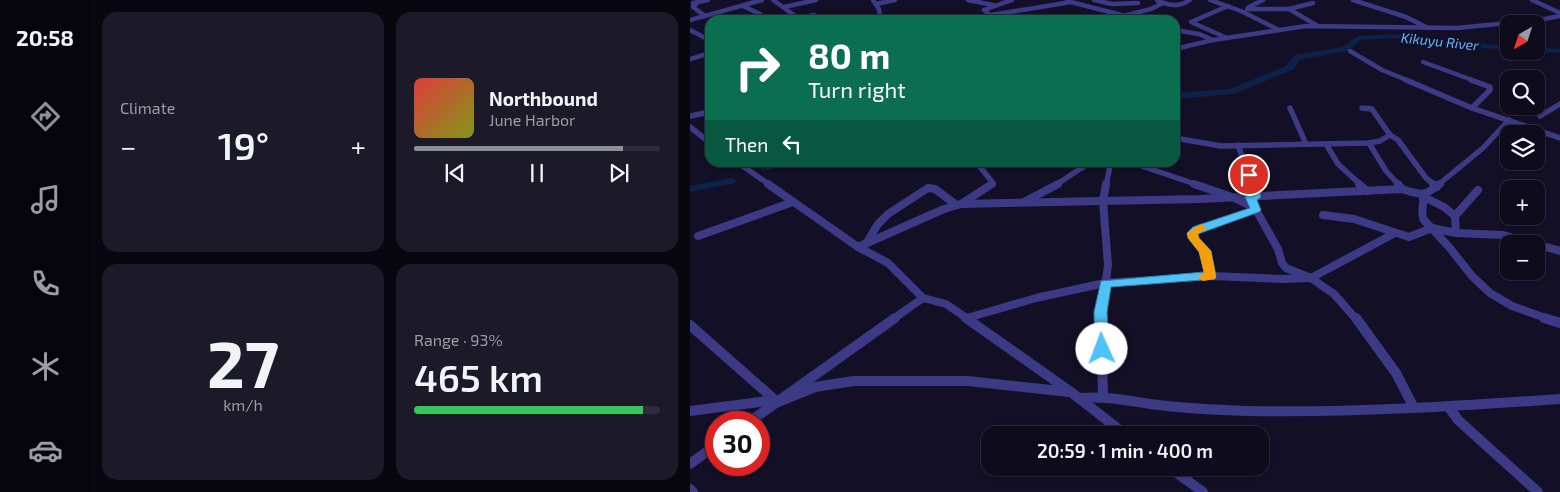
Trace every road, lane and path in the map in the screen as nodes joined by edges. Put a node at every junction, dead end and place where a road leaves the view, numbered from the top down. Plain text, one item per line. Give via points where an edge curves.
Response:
1 (708, 0) edge
2 (762, 0) edge
3 (773, 0) edge
4 (816, 0) edge
5 (895, 0) edge
6 (968, 0) edge
7 (1012, 0) edge
8 (1062, 0) edge
9 (1095, 0) edge
10 (1133, 0) edge
11 (1157, 0) edge
12 (1190, 0) edge
13 (1210, 0) edge
14 (1263, 0) edge
15 (1310, 0) edge
16 (1353, 0) edge
17 (1370, 0) edge
18 (1532, 0) edge
19 (698, 2) edge
20 (874, 2) edge
21 (1071, 2) junction
22 (1360, 2) junction
23 (1138, 3) junction
24 (690, 4) edge
25 (1163, 4) junction
26 (994, 5) junction
27 (743, 6) junction
28 (1228, 6) junction
29 (784, 7) junction
30 (1247, 9) junction
31 (1289, 9) junction
32 (1150, 10) junction
33 (1241, 11) junction
34 (709, 15) edge
35 (760, 15) edge
36 (794, 15) edge
37 (880, 15) edge
38 (991, 15) joint
39 (1121, 15) joint
40 (1560, 15) edge
41 (705, 16) joint
42 (690, 20) edge
43 (1194, 23) junction
44 (1316, 25) junction
45 (1180, 27) edge
46 (1426, 27) junction
47 (690, 30) edge
48 (1279, 30) junction
49 (1180, 31) edge
50 (705, 38) edge
51 (1227, 38) junction
52 (1213, 40) junction
53 (1180, 48) edge
54 (1350, 51) dead end
55 (705, 54) edge
56 (690, 58) edge
57 (1423, 62) dead end
58 (1560, 104) edge
59 (1290, 108) dead end
60 (1362, 108) dead end
61 (1472, 108) junction
62 (705, 113) edge
63 (690, 116) edge
64 (1540, 116) dead end
65 (1509, 120) junction
66 (690, 127) edge
67 (1390, 135) junction
68 (1560, 138) edge
69 (705, 139) edge
70 (1180, 139) edge
71 (1369, 143) junction
72 (1306, 144) junction
73 (1326, 144) junction
74 (1238, 145) junction
75 (744, 167) edge
76 (980, 167) edge
77 (1110, 167) edge
78 (1145, 167) edge
79 (1082, 168) edge
80 (1437, 188) junction
81 (1402, 189) junction
82 (1478, 190) dead end
83 (1368, 191) junction
84 (1423, 196) junction
85 (1232, 197) junction
86 (1253, 197) junction
87 (1103, 200) junction
88 (793, 202) junction
89 (958, 204) junction
90 (1020, 204) junction
91 (1255, 209) junction
92 (1323, 215) dead end
93 (1455, 216) junction
94 (1432, 228) junction
95 (1395, 233) junction
96 (1456, 233) junction
97 (698, 236) dead end
98 (862, 245) junction
99 (1560, 250) edge
100 (1210, 276) junction
101 (1310, 278) junction
102 (1105, 284) junction
103 (923, 298) junction
104 (967, 318) junction
105 (1560, 324) edge
106 (690, 325) edge
107 (1075, 395) junction
108 (1103, 396) junction
109 (1560, 399) edge
110 (776, 401) junction
111 (1413, 406) junction
112 (1448, 406) junction
113 (690, 411) edge
114 (765, 411) edge
115 (1115, 426) edge
116 (705, 453) edge
117 (690, 464) edge
118 (1181, 476) edge
119 (690, 489) edge
120 (693, 492) edge
121 (1204, 492) edge
122 (1538, 492) edge

1 - 19 street
2 - 27 street
3 - 29 street
4 - 29 street
5 - 20 street
6 - 26 street
7 - 26 street
8 - 21 street
9 - 23 street via 1112,4
10 - 23 street
11 - 25 street
12 - 25 street via 1177,5
13 - 28 street
14 - 30 street
15 - 31 street via 1313,3
16 - 22 street
17 - 22 street
18 - 40 street
19 - 24 street
19 - 41 street via 693,7
20 - 37 street
21 - 38 street
21 - 39 street
22 - 46 street
23 - 32 street
25 - 32 street
26 - 38 street via 984,10
27 - 34 street
27 - 35 street
28 - 33 street
28 - 43 street via 1191,22
29 - 36 street
30 - 31 street
30 - 33 street
31 - 44 street
32 - 39 street
33 - 48 street
40 - 46 street via 1457,28
41 - 42 street
43 - 45 street
43 - 51 street
44 - 46 street
44 - 48 street
47 - 50 street
48 - 51 street
49 - 52 street via 1204,34
51 - 52 street
52 - 53 street
54 - 61 street via 1382,70
55 - 56 street
57 - 61 street via 1490,88
58 - 64 street
59 - 72 street
60 - 67 street via 1372,109
61 - 65 street
62 - 63 street
65 - 68 street
65 - 80 street via 1493,139
66 - 69 street
67 - 71 street
67 - 80 street via 1398,140
70 - 74 street via 1215,146
71 - 73 street
71 - 81 street via 1386,171
72 - 73 street
72 - 74 street
73 - 83 street via 1338,164
74 - 86 street
75 - 88 street
76 - 89 street via 993,182
77 - 87 street
78 - 85 street
79 - 90 street
80 - 84 street
81 - 83 street
81 - 84 street
82 - 93 street
83 - 86 street
84 - 93 street
84 - 94 street via 1422,217
85 - 86 street
85 - 87 street
85 - 91 street
86 - 91 street
87 - 90 street
87 - 102 street via 1108,265
88 - 97 street
88 - 98 street
89 - 90 street
89 - 98 street
89 - 98 street via 928,188 888,214
91 - 100 street via 1193,233 1193,238 1205,251
91 - 101 street via 1278,248 1282,263 1286,268
92 - 95 street via 1354,219
93 - 96 street
94 - 95 street via 1409,237
94 - 96 street
94 - 105 street via 1472,277 1490,291 1524,311
95 - 101 street
96 - 99 street via 1503,235
98 - 103 street via 888,263
100 - 101 street
100 - 102 street
101 - 111 street via 1334,294 1351,312 1396,373
102 - 104 street via 1036,298
102 - 108 street via 1101,312
103 - 104 street via 946,304
103 - 110 street
104 - 107 street
106 - 110 street
107 - 108 street
107 - 110 street via 968,381 854,381 815,387
107 - 115 street
108 - 111 street via 1152,404 1246,412
109 - 112 street
110 - 113 street
110 - 114 street
111 - 112 street
112 - 122 street via 1458,420
116 - 117 street
118 - 121 street
119 - 120 street

